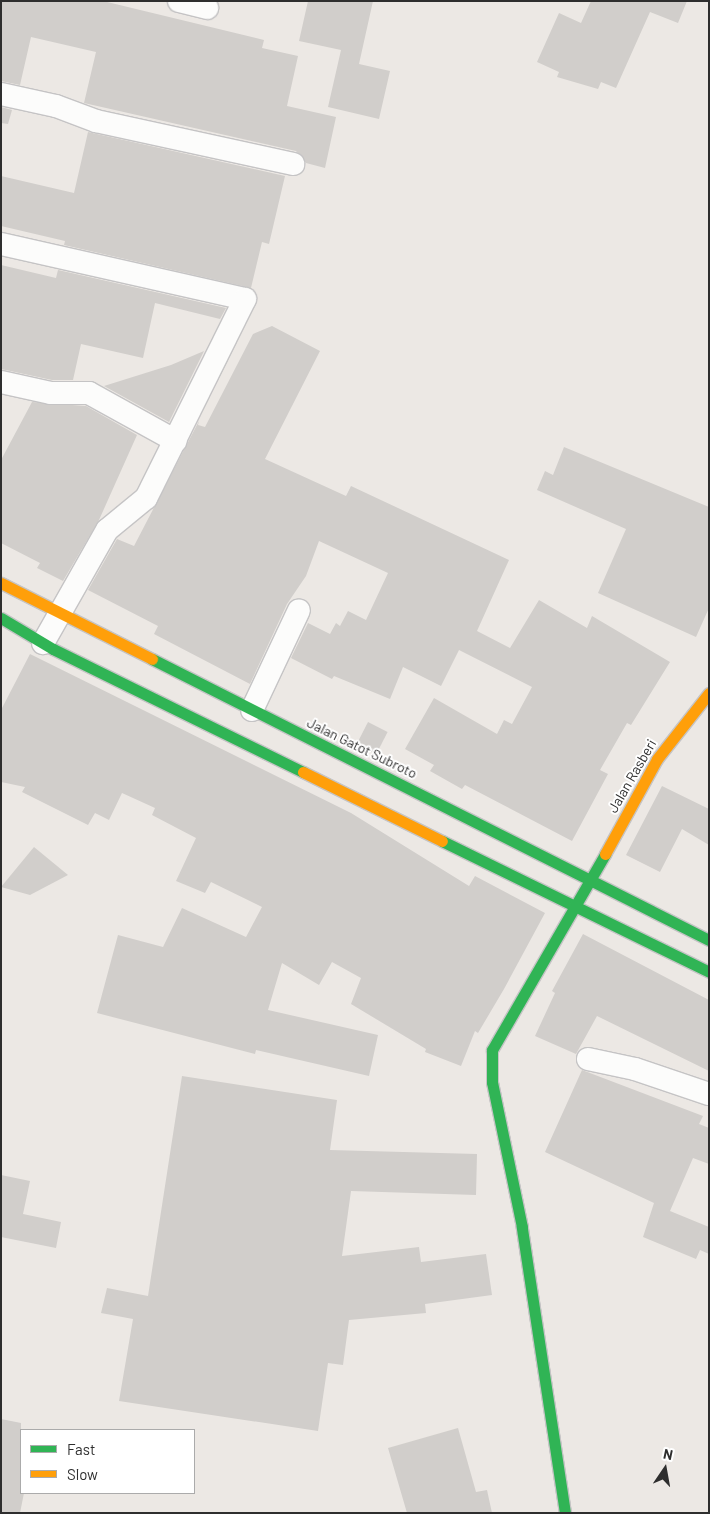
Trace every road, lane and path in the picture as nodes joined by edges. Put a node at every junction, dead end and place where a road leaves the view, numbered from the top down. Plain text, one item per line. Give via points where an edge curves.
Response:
1 (179, 1) edge
2 (207, 8) dead end
3 (1, 94) edge
4 (293, 164) dead end
5 (1, 244) edge
6 (1, 382) edge
7 (176, 441) junction
8 (1, 583) edge
9 (299, 610) dead end
10 (60, 614) junction
11 (1, 618) edge
12 (42, 643) junction
13 (709, 693) edge
14 (252, 710) junction
15 (590, 881) junction
16 (575, 909) junction
17 (709, 940) edge
18 (709, 972) edge
19 (588, 1058) dead end
20 (709, 1094) edge
21 (566, 1513) edge

1 - 2 street
3 - 4 street via 56,106 96,121
5 - 7 street via 245,299
6 - 7 street via 51,393 89,393
7 - 10 street via 146,498 107,530
8 - 10 main road, Jalan Gatot Subroto
9 - 14 street
10 - 12 street
10 - 14 main road, Jalan Gatot Subroto
11 - 12 main road
12 - 16 main road via 244,740
13 - 15 main road, Jalan Rasberi via 657,759
14 - 15 main road, Jalan Gatot Subroto
15 - 16 main road, Jalan Rasberi
15 - 17 main road, Jalan Gatot Subroto
16 - 18 main road
16 - 21 main road, Jalan Rasberi via 518,999 492,1050 492,1082 522,1227
19 - 20 street via 635,1069

